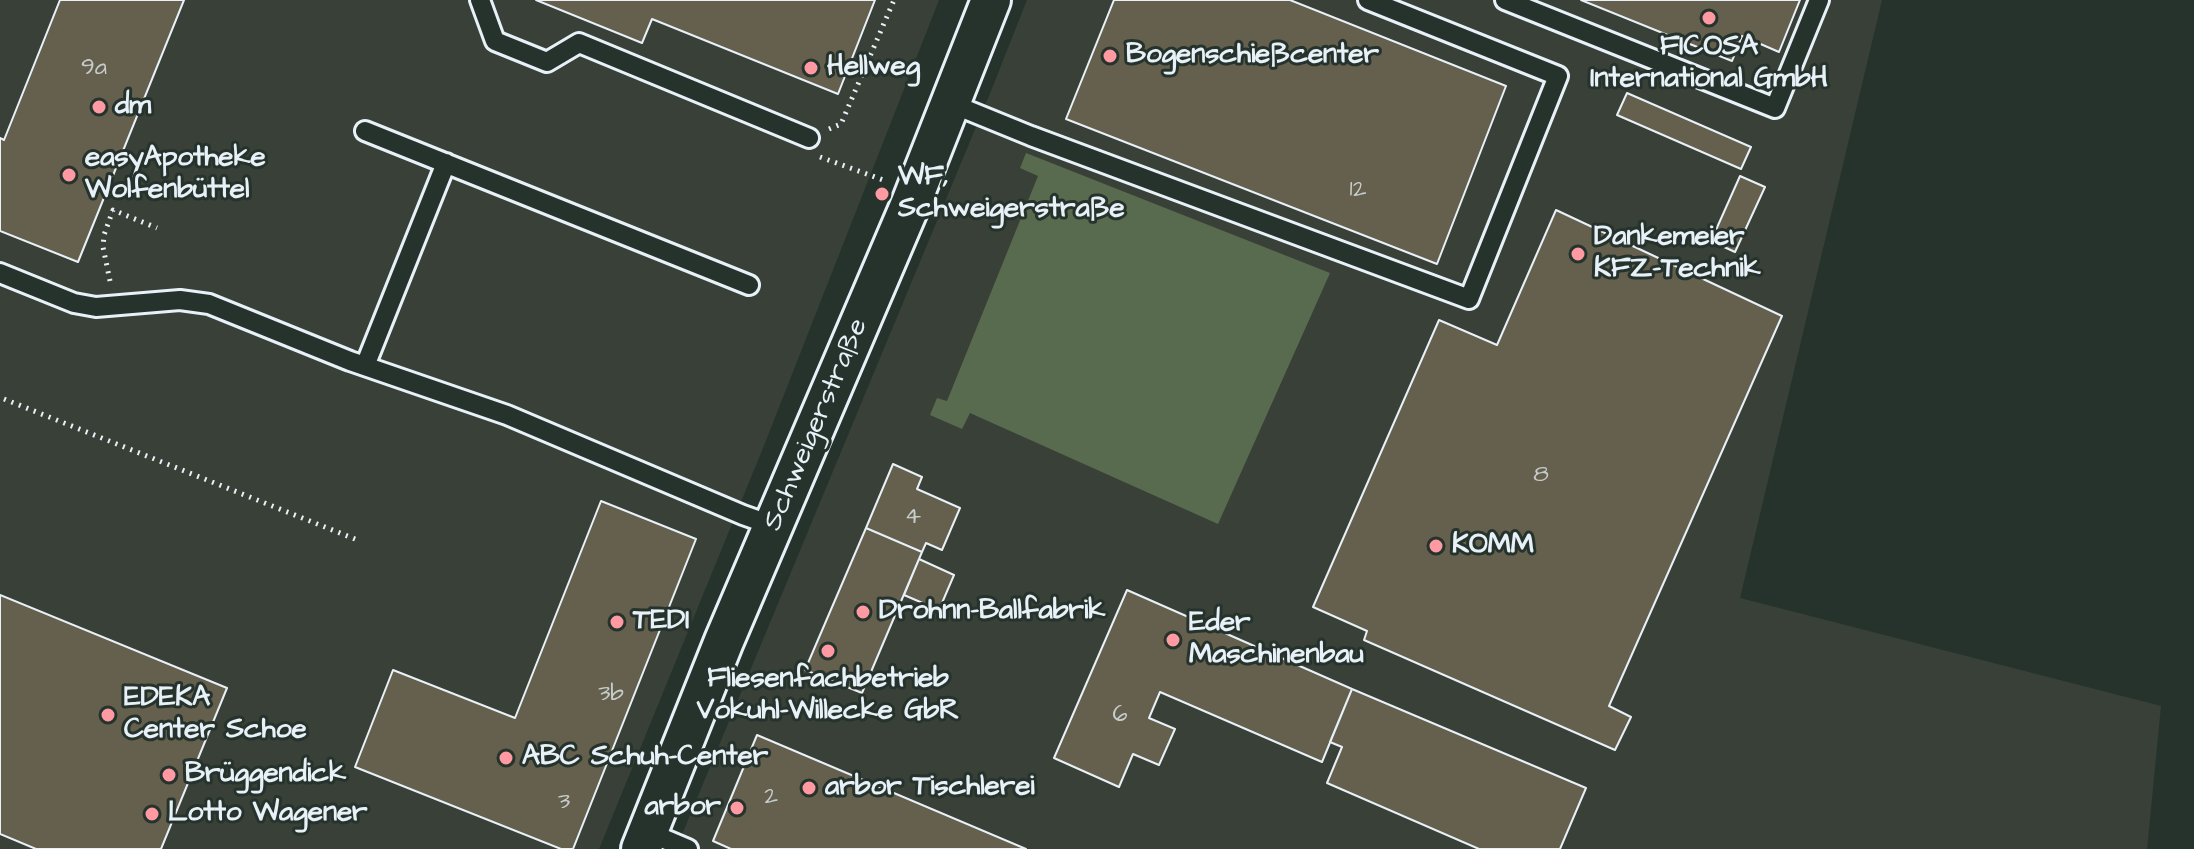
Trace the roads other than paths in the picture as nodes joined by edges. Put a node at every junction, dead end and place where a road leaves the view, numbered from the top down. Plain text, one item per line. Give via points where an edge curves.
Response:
1 (480, 0) edge
2 (991, 0) edge
3 (1368, 0) edge
4 (1505, 0) edge
5 (1819, 0) edge
6 (950, 103) junction
7 (365, 131) dead end
8 (809, 138) road end
9 (446, 163) junction
10 (0, 273) edge
11 (749, 285) dead end
12 (365, 366) junction
13 (774, 526) junction
14 (644, 840) edge
15 (688, 849) edge

1 - 8 lane via 495,41 547,62 579,43
2 - 6 street, Schweigerstraße
3 - 6 lane via 1558,76 1469,299
4 - 5 lane via 1775,108
6 - 13 street, Schweigerstraße
7 - 9 lane
9 - 11 lane
9 - 12 lane
10 - 12 lane via 96,307 180,300 209,304
12 - 13 lane via 507,415
13 - 14 street, Schweigerstraße
14 - 15 lane

